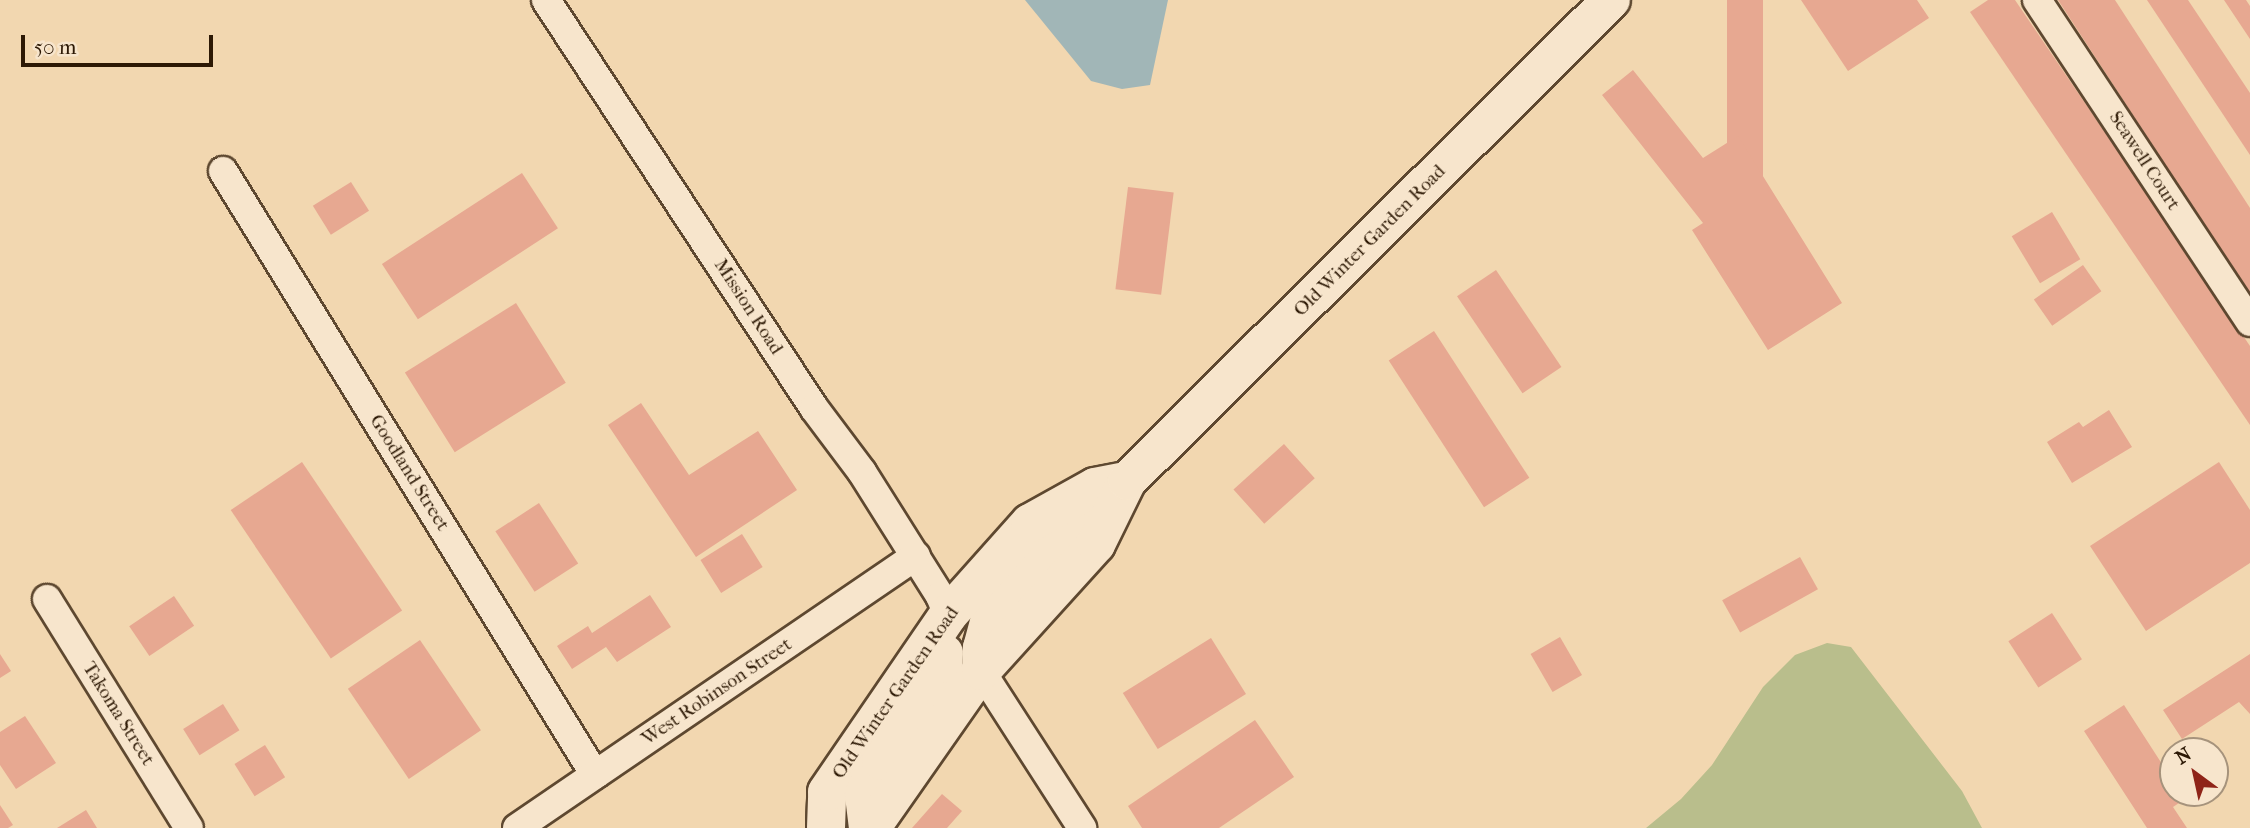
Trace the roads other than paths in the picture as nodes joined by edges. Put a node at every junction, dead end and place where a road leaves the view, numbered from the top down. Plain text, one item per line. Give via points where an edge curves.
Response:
1 (546, 0) edge
2 (1611, 0) edge
3 (2037, 0) edge
4 (223, 171) dead end
5 (2250, 321) edge
6 (1111, 484) junction
7 (916, 556) junction
8 (47, 599) dead end
9 (948, 615) junction
10 (981, 671) junction
11 (595, 775) junction
12 (189, 828) edge
13 (517, 828) edge
14 (826, 828) edge
15 (870, 828) edge
16 (1082, 828) edge

1 - 7 street, Mission Road
2 - 6 main road, Old Winter Garden Road
3 - 5 street, Seawell Court
4 - 11 street, Goodland Street
6 - 9 main road, Old Winter Garden Road via 1030,523
6 - 10 main road, Old Winter Garden Road via 1096,544
7 - 9 street, Mission Road
7 - 11 street, West Robinson Street
8 - 12 street, Takoma Street
9 - 14 main road, Old Winter Garden Road via 827,792
9 - 15 main road via 943,664 864,794
10 - 15 main road, Old Winter Garden Road
10 - 16 street
11 - 13 street, West Robinson Street

